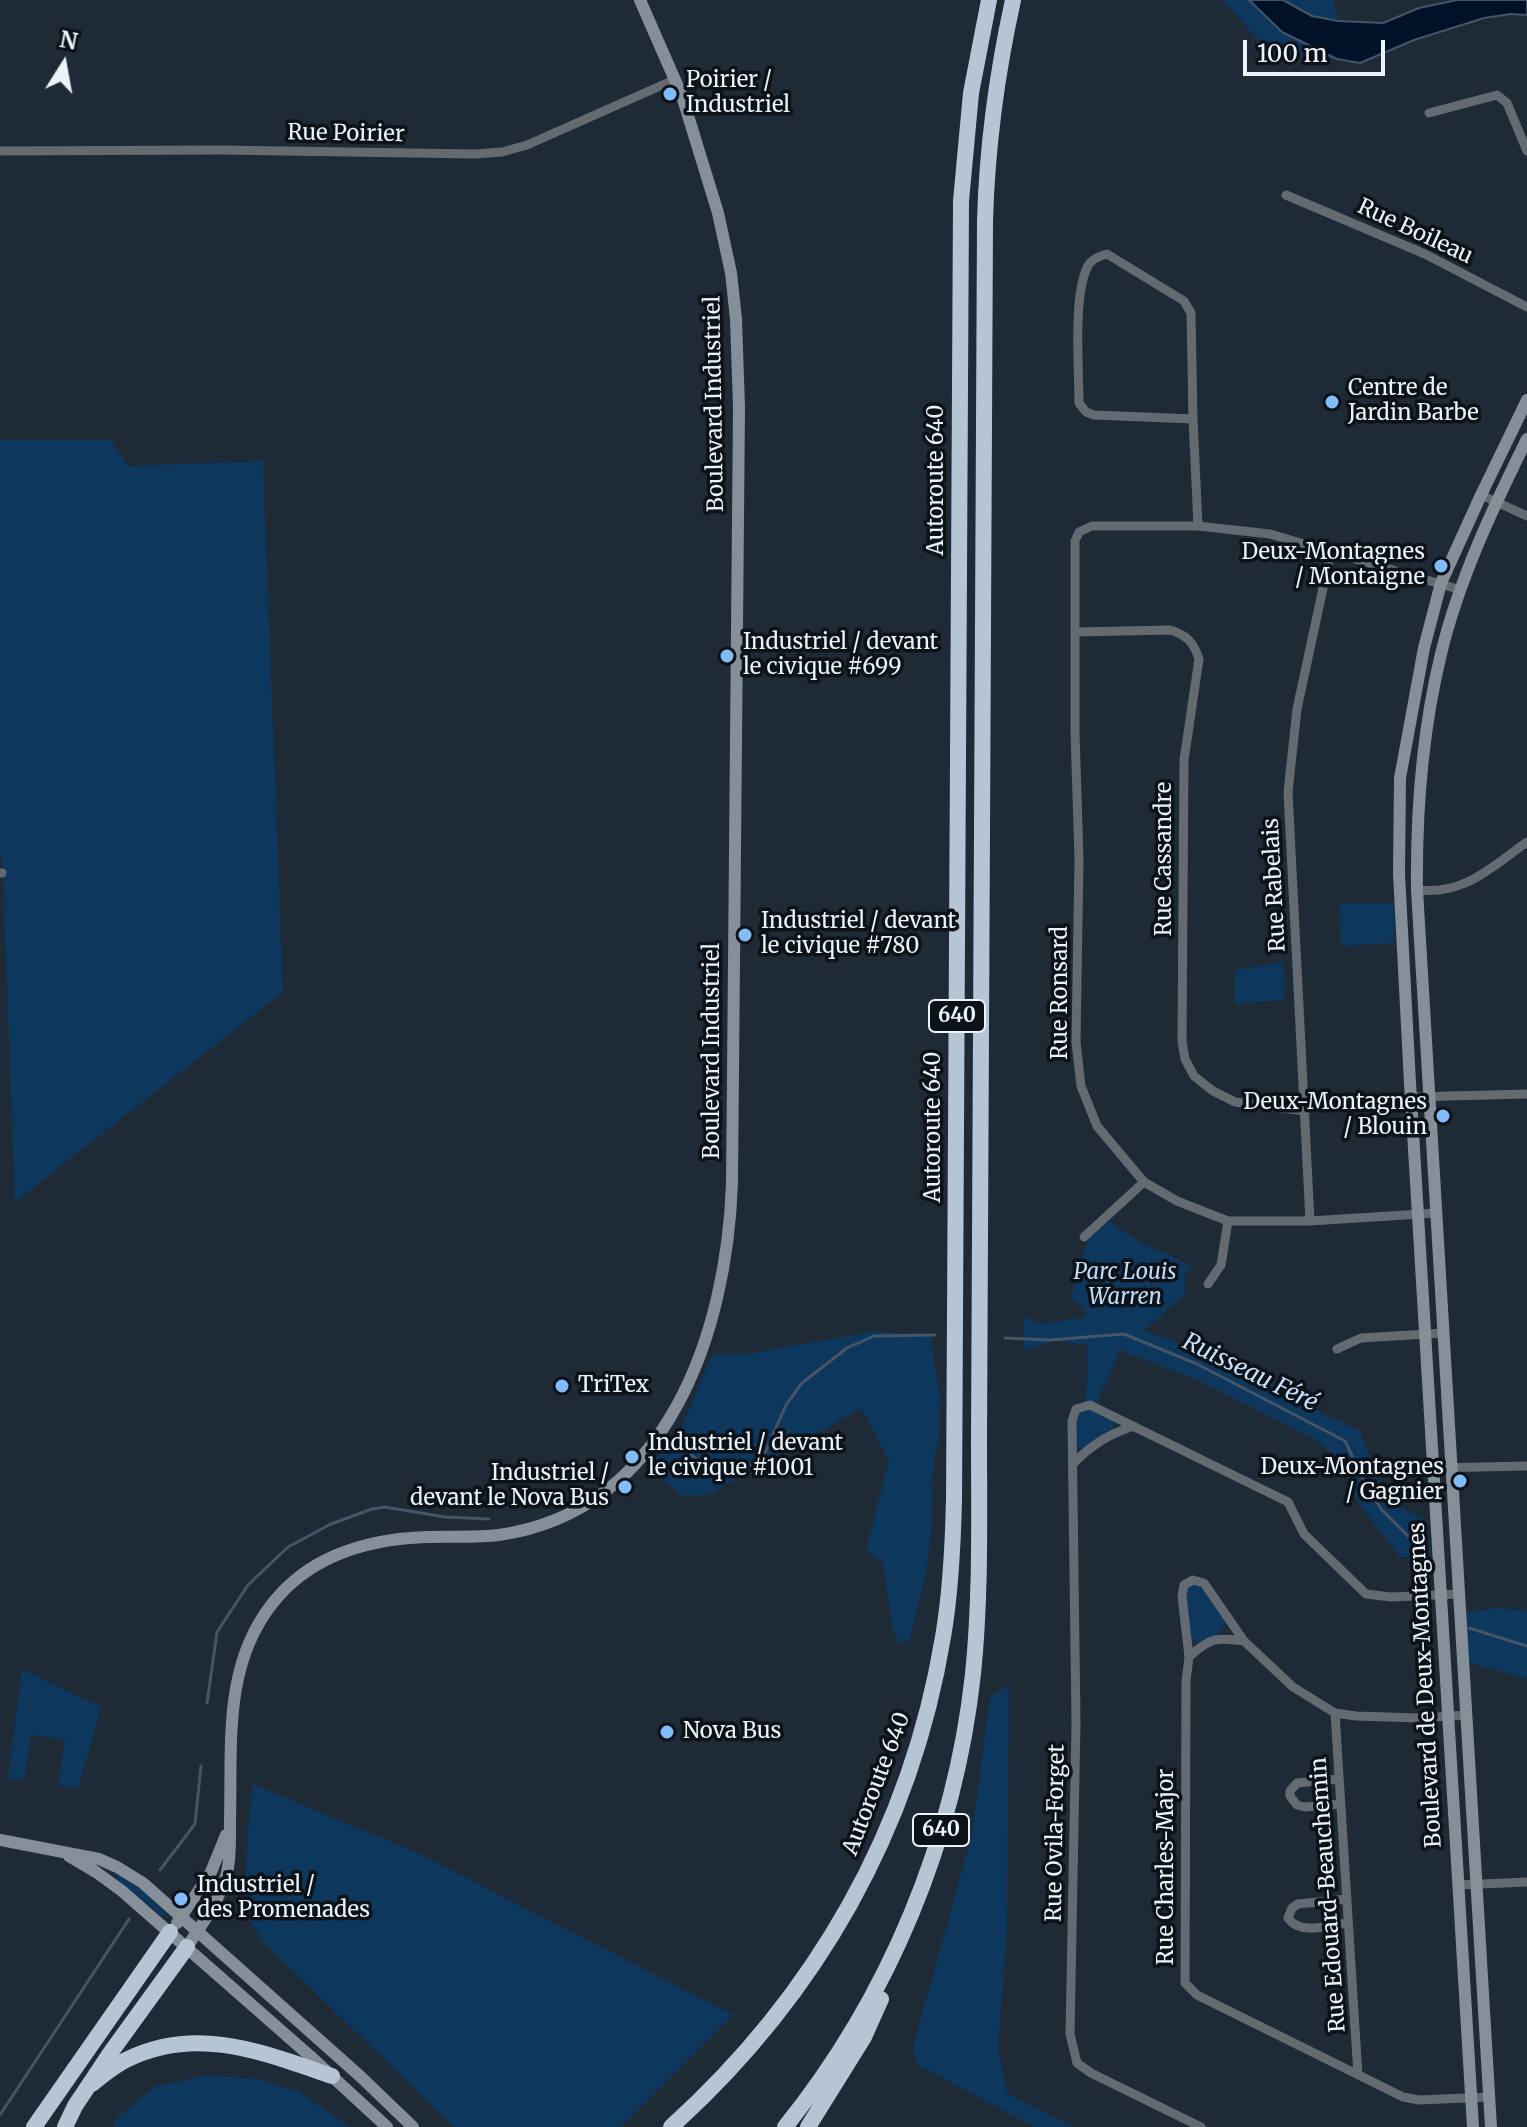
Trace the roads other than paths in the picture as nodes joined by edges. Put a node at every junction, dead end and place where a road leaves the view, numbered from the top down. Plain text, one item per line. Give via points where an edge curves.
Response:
1 (640, 0) edge
2 (989, 0) edge
3 (1013, 0) edge
4 (676, 79) junction
5 (1429, 113) dead end
6 (0, 151) edge
7 (1527, 151) edge
8 (1286, 195) dead end
9 (1527, 307) edge
10 (1527, 400) edge
11 (1193, 419) junction
12 (1527, 439) edge
13 (1481, 495) junction
14 (1496, 503) junction
15 (1527, 516) edge
16 (1198, 526) junction
17 (1331, 551) junction
18 (1441, 583) junction
19 (1461, 590) junction
20 (1076, 632) junction
21 (1527, 842) edge
22 (1417, 890) junction
23 (1527, 1094) edge
24 (1429, 1096) junction
25 (1411, 1097) junction
26 (1306, 1111) junction
27 (1144, 1182) junction
28 (1418, 1213) junction
29 (1436, 1213) junction
30 (1228, 1221) junction
31 (1310, 1221) junction
32 (1084, 1237) dead end
33 (1208, 1284) dead end
34 (1425, 1333) junction
35 (1443, 1333) junction
36 (1337, 1349) dead end
37 (1134, 1426) junction
38 (1073, 1464) junction
39 (1527, 1466) edge
40 (1433, 1468) junction
41 (1452, 1468) junction
42 (1459, 1594) junction
43 (1439, 1595) junction
44 (1244, 1641) junction
45 (1189, 1657) junction
46 (1335, 1713) junction
47 (1467, 1715) junction
48 (1448, 1717) junction
49 (1339, 1779) junction
50 (1341, 1804) junction
51 (230, 1823) junction
52 (0, 1840) edge
53 (51, 1849) junction
54 (1527, 1882) edge
55 (1477, 1883) junction
56 (1458, 1885) junction
57 (1347, 1899) junction
58 (181, 1916) junction
59 (1348, 1923) junction
60 (198, 1930) junction
61 (170, 1932) junction
62 (187, 1947) junction
63 (835, 2072) junction
64 (1358, 2075) junction
65 (332, 2076) junction
66 (92, 2084) junction
67 (1471, 2097) junction
68 (1490, 2097) junction
69 (34, 2127) edge
70 (65, 2127) edge
71 (387, 2127) edge
72 (413, 2127) edge
73 (671, 2127) edge
74 (785, 2127) edge
75 (808, 2127) edge
76 (1201, 2127) edge
77 (1473, 2127) edge
78 (1491, 2127) edge

1 - 4 street, Boulevard Industriel
2 - 73 highway, Autoroute 640 / 640 via 969,107 961,228 954,1498 943,1637 911,1770 854,1900 761,2035
3 - 63 highway, 640 via 995,96 985,208 976,1641 965,1726 939,1837 887,1969
4 - 6 street, Rue Poirier via 502,152
4 - 51 street, Boulevard Industriel via 721,223 738,358 732,1183 712,1316 695,1369 665,1427 637,1462 590,1501 552,1521 509,1533 402,1539 355,1548 315,1565 283,1590 252,1634 237,1676
5 - 7 street via 1497,95 1507,103
8 - 9 street, Rue Boileau via 1425,254
10 - 13 street, Boulevard de Deux-Montagnes
11 - 11 street via 1191,313 1184,301 1107,254 1098,257 1087,266 1079,299 1079,403 1094,415
11 - 16 street
12 - 14 street, Boulevard de Deux-Montagnes
13 - 14 street
13 - 18 street, Boulevard de Deux-Montagnes
14 - 15 street
14 - 19 street, Boulevard de Deux-Montagnes
16 - 17 street via 1270,534
16 - 20 street, Rue Ronsard via 1092,526 1079,532
17 - 18 street
17 - 26 street, Rue Rabelais via 1297,709 1288,792
18 - 19 street
18 - 25 street, Boulevard de Deux-Montagnes via 1400,778 1399,874
19 - 22 street, Boulevard de Deux-Montagnes via 1441,653 1424,740
20 - 26 street, Rue Cassandre via 1170,630 1184,634 1195,646 1199,659 1184,760 1185,1059 1194,1076 1235,1102
20 - 27 street, Rue Ronsard via 1076,1042 1081,1086 1097,1126
21 - 22 street via 1467,884
22 - 24 street, Boulevard de Deux-Montagnes
23 - 24 street
24 - 25 street
24 - 29 street, Boulevard de Deux-Montagnes
25 - 28 street, Boulevard de Deux-Montagnes
26 - 31 street, Rue Rabelais
27 - 30 street, Rue Ronsard
27 - 32 street
28 - 29 street, Rue Ronsard
28 - 31 street, Rue Ronsard
28 - 34 street, Boulevard de Deux-Montagnes
29 - 35 street, Boulevard de Deux-Montagnes
30 - 31 street, Rue Ronsard
30 - 33 street via 1221,1265
34 - 35 street
34 - 36 street via 1361,1338
34 - 40 street, Boulevard de Deux-Montagnes
35 - 41 street, Boulevard de Deux-Montagnes
37 - 38 street via 1112,1433
37 - 38 street, Rue Ovila-Forget via 1090,1405 1076,1409
37 - 43 street, Rue Ovila-Forget via 1288,1502 1304,1534 1366,1594
38 - 76 street, Rue Ovila-Forget via 1076,1723 1070,2034 1077,2063 1091,2073
39 - 41 street
40 - 41 street
40 - 43 street, Boulevard de Deux-Montagnes
41 - 42 street, Boulevard de Deux-Montagnes
42 - 43 street, Rue Ovila-Forget
42 - 47 street, Boulevard de Deux-Montagnes
43 - 48 street, Boulevard de Deux-Montagnes
44 - 45 street via 1215,1639
44 - 45 street, Rue Charles-Major via 1204,1583 1193,1580 1184,1585 1182,1596
44 - 46 street, Rue Charles-Major via 1293,1687
45 - 64 street, Rue Charles-Major via 1185,1983 1197,1995
46 - 48 street, Rue Charles-Major
46 - 49 street, Rue Edouard-Beauchemin
47 - 48 street, Rue Charles-Major
47 - 55 street, Boulevard de Deux-Montagnes
48 - 56 street, Boulevard de Deux-Montagnes
49 - 50 street, Rue Edouard-Beauchemin
49 - 50 street via 1297,1783 1290,1796 1305,1807
50 - 57 street, Rue Edouard-Beauchemin
51 - 58 street, Boulevard Industriel via 214,1866
51 - 60 street, Boulevard Industriel via 225,1878
52 - 53 street
53 - 58 street via 117,1867
53 - 61 street via 96,1872
54 - 55 street
55 - 56 street
55 - 68 street, Boulevard de Deux-Montagnes
56 - 67 street, Boulevard de Deux-Montagnes
57 - 59 street, Rue Edouard-Beauchemin
57 - 59 street via 1298,1904 1288,1918 1306,1929
58 - 60 street
58 - 61 street, Boulevard Industriel
59 - 64 street, Rue Edouard-Beauchemin
60 - 62 street, Boulevard Industriel
60 - 72 street
61 - 62 street
61 - 69 highway
62 - 65 street
62 - 66 highway
63 - 74 highway, 640
63 - 75 highway
64 - 67 street, Rue Charles-Major via 1403,2097
65 - 66 highway via 258,2050 197,2044 135,2056
65 - 71 street
66 - 70 highway
67 - 68 street, Rue Charles-Major
67 - 77 street, Boulevard de Deux-Montagnes
68 - 78 street, Boulevard de Deux-Montagnes

